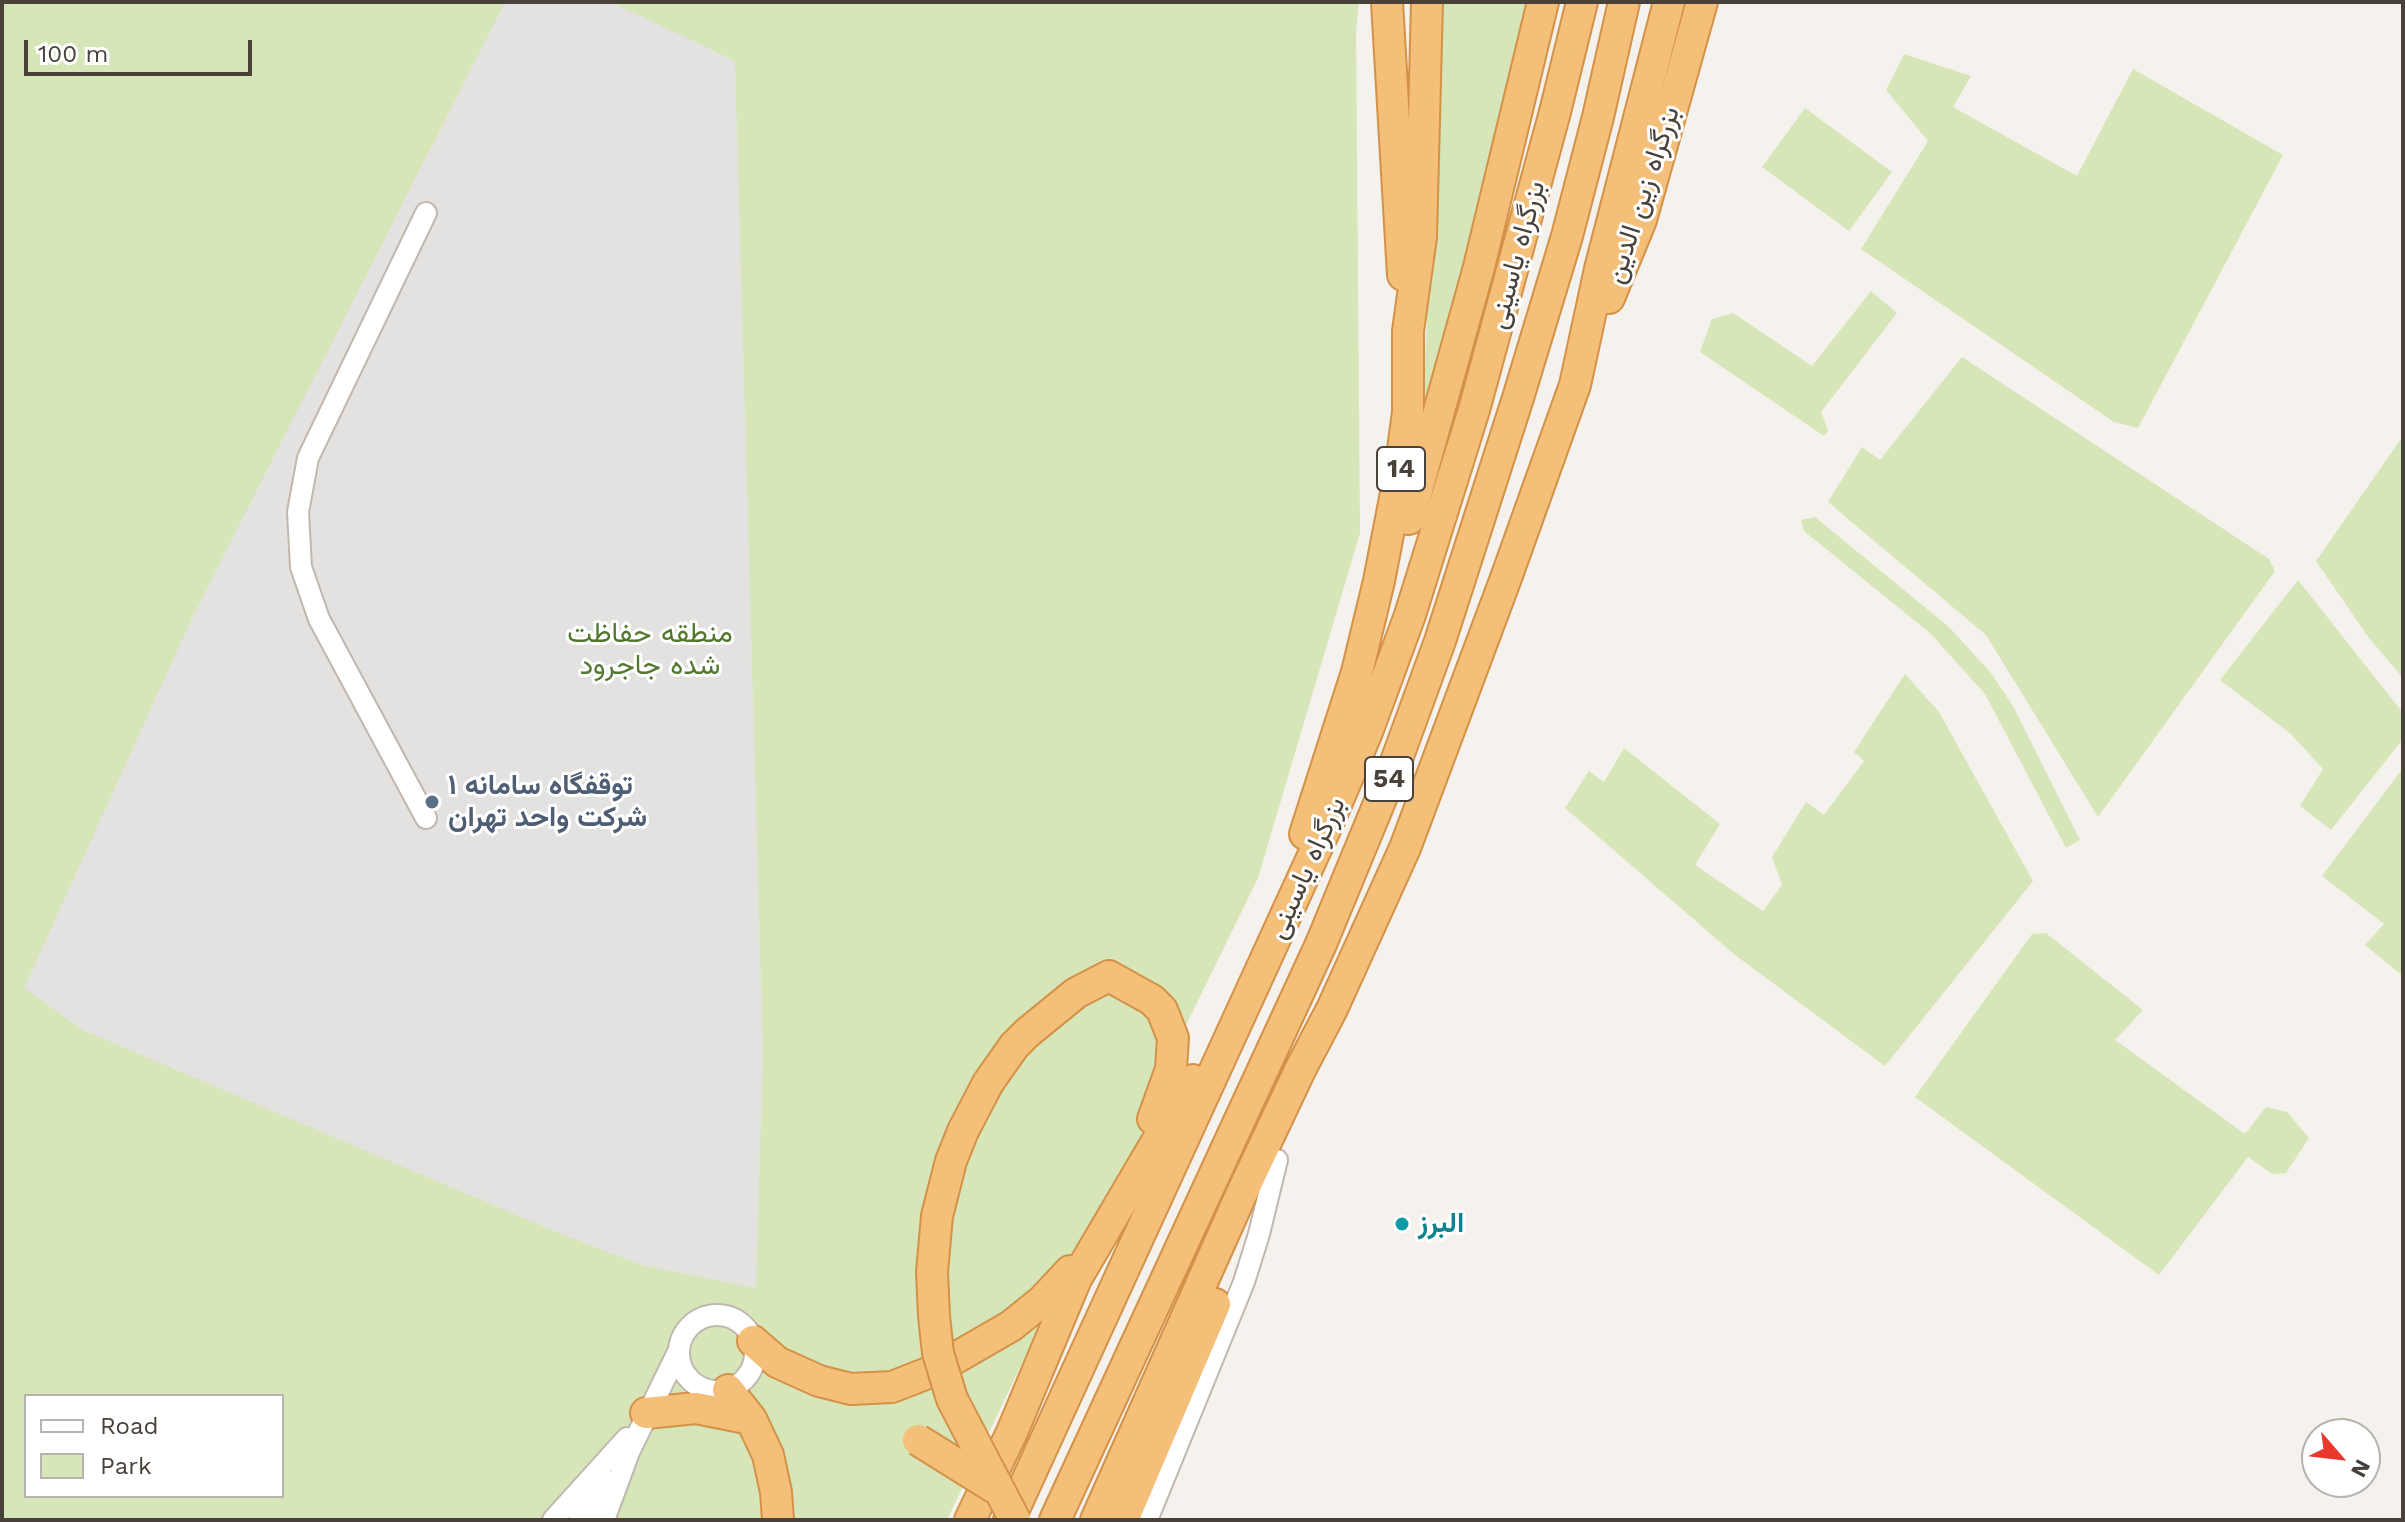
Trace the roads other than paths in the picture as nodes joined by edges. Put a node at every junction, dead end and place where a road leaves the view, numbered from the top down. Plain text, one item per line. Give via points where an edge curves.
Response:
1 (1387, 2) edge
2 (1427, 2) edge
3 (1543, 2) edge
4 (1582, 2) edge
5 (1624, 2) edge
6 (1669, 2) edge
7 (1702, 2) edge
8 (426, 213) dead end
9 (1408, 331) junction
10 (1575, 385) junction
11 (1357, 672) junction
12 (426, 818) dead end
13 (1283, 922) junction
14 (1270, 951) junction
15 (1332, 1009) junction
16 (1277, 1160) junction
17 (1126, 1192) junction
18 (1095, 1243) junction
19 (1069, 1294) junction
20 (753, 1341) junction
21 (678, 1352) junction
22 (728, 1390) junction
23 (646, 1413) junction
24 (751, 1419) junction
25 (918, 1440) dead end
26 (619, 1475) junction
27 (1004, 1506) edge
28 (553, 1520) edge
29 (579, 1520) edge
30 (604, 1520) edge
31 (778, 1520) edge
32 (953, 1520) edge
33 (970, 1520) edge
34 (1015, 1520) edge
35 (1055, 1520) edge
36 (1096, 1520) edge
37 (1123, 1520) edge
38 (1147, 1520) edge

1 - 9 highway
2 - 9 highway, 14 via 1421,237
3 - 11 highway via 1437,424
4 - 13 highway, بزرگراه یاسینی / 54 via 1478,396 1410,615 1367,732
5 - 35 highway, بزرگراه یاسینی / 54 via 1567,236 1532,354 1394,767 1321,944
6 - 10 highway
7 - 10 highway, بزرگراه زین الدین via 1641,220
8 - 12 street via 308,458 298,512 301,567 319,619
9 - 11 highway, 14 via 1408,412 1400,472
10 - 15 highway via 1405,848
11 - 13 highway, 14
13 - 14 highway, بزرگراه یاسینی / 54
14 - 17 highway
14 - 27 highway, بزرگراه یاسینی / 54
15 - 16 highway via 1312,1076
15 - 36 highway via 1241,1195
16 - 37 highway
16 - 38 street via 1244,1282
17 - 18 highway
17 - 27 highway, bridge via 1171,1069 1173,1038 1152,1000 1107,977 1076,993 1014,1046 963,1131 937,1216 932,1272 938,1353
18 - 19 highway
18 - 20 highway via 1022,1318 903,1385 865,1390 819,1381 777,1362
19 - 32 highway via 998,1423
19 - 33 highway
20 - 21 street via 731,1317 707,1316 687,1329
20 - 22 street via 748,1376
21 - 22 street via 694,1384 716,1392
21 - 23 street
22 - 24 highway
23 - 24 highway via 696,1408
23 - 26 street
23 - 28 street
24 - 31 highway via 768,1455
25 - 27 highway, bridge
26 - 29 street
26 - 30 street
27 - 34 highway, bridge

